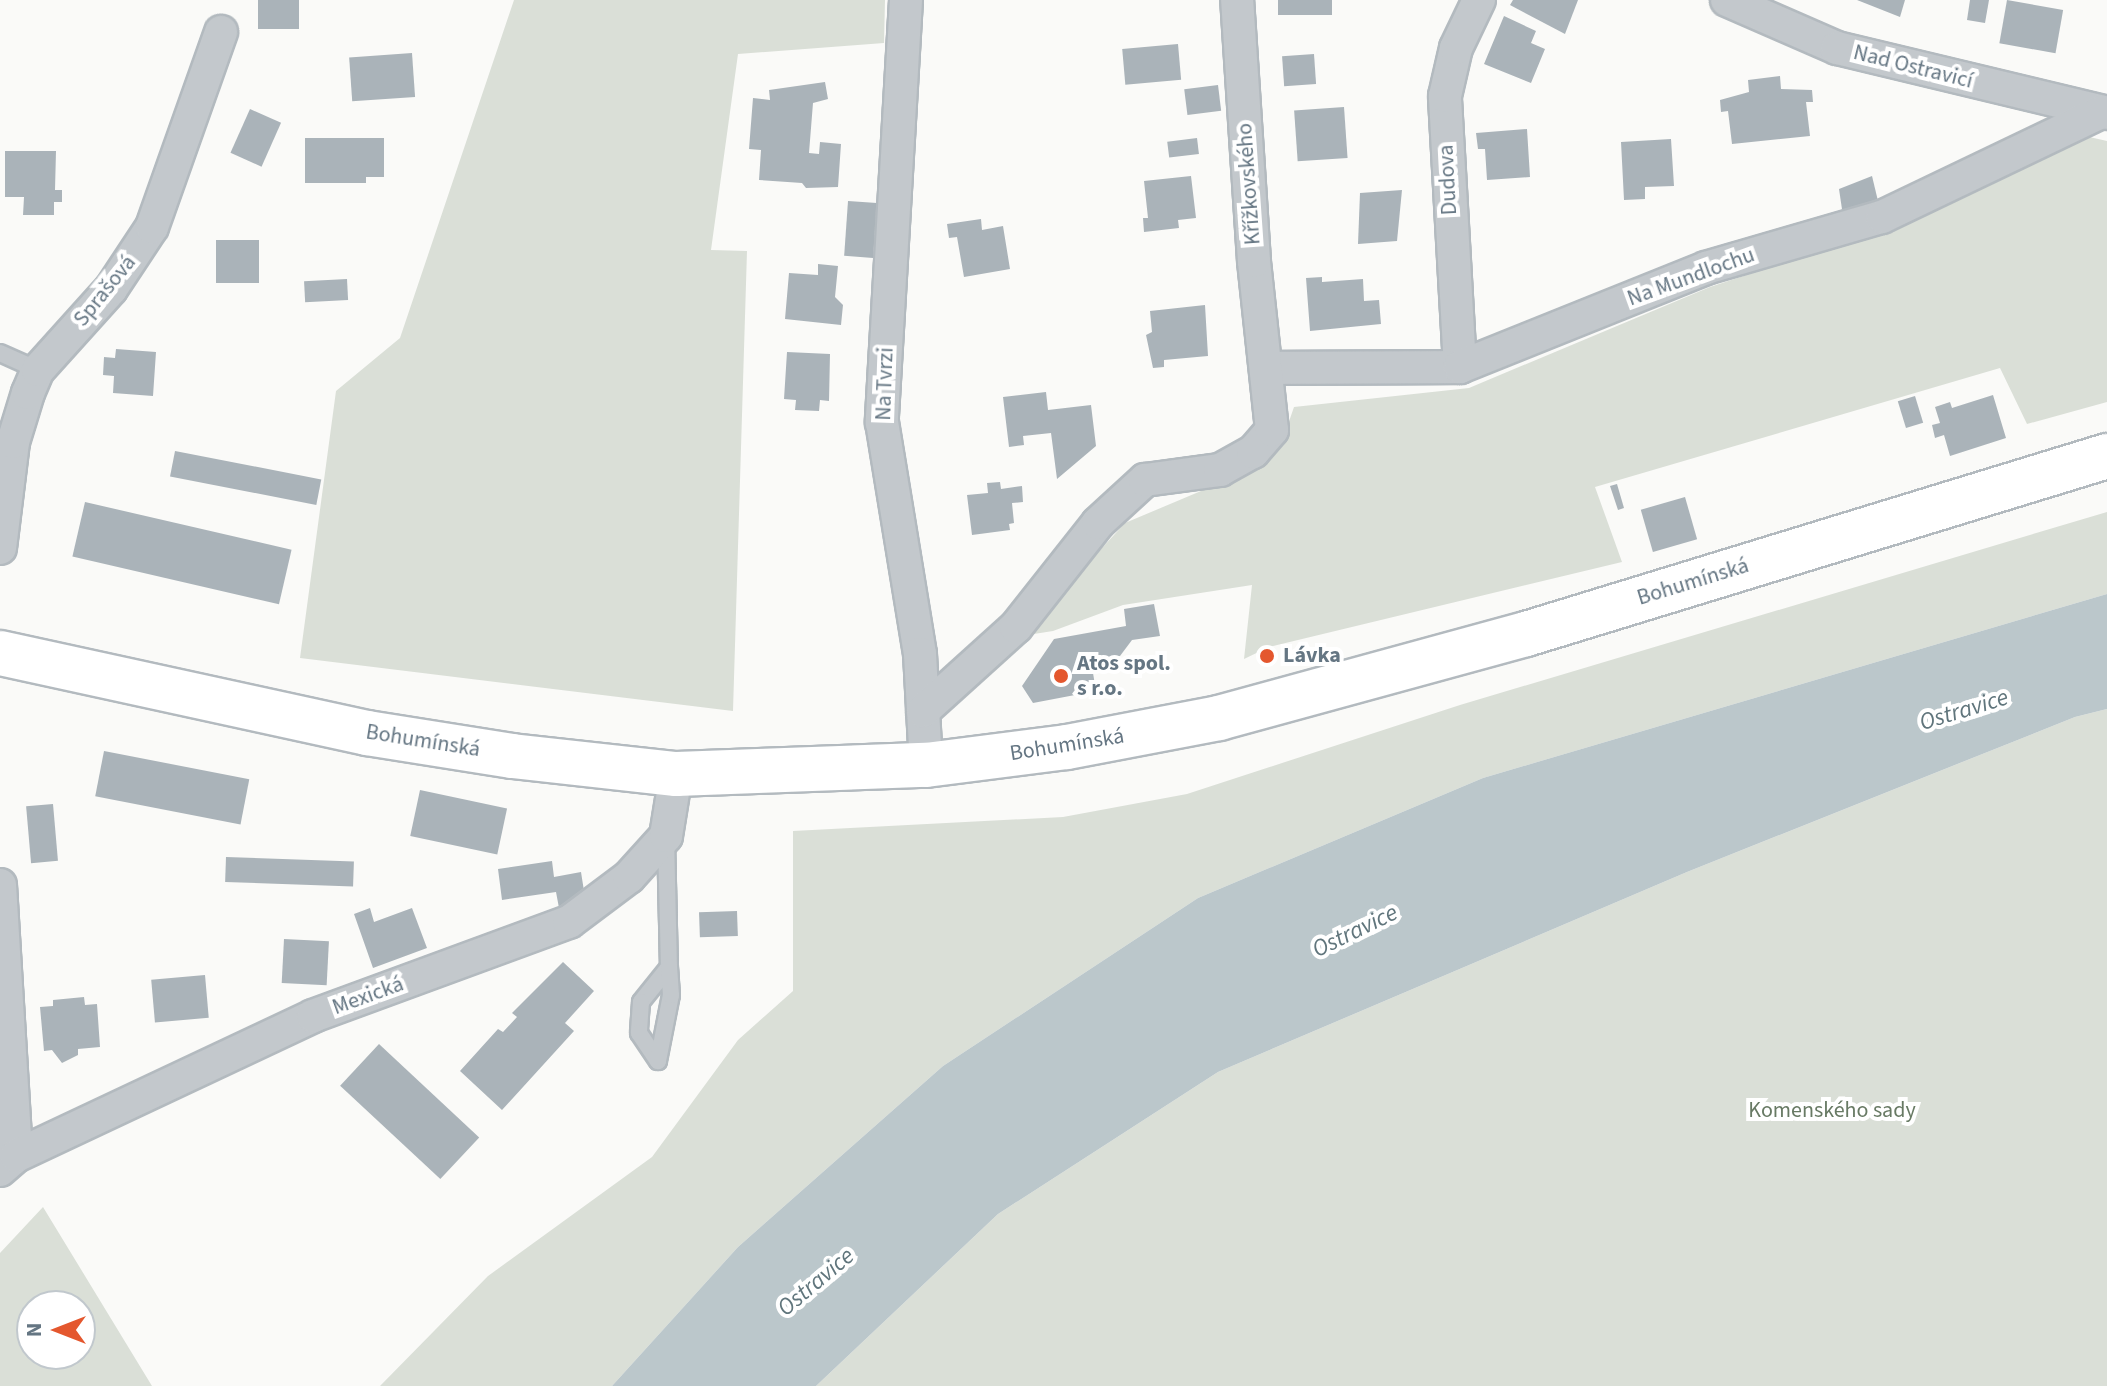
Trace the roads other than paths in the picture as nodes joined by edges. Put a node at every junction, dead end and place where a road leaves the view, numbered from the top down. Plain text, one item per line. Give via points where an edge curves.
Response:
1 (906, 0) edge
2 (1237, 0) edge
3 (1479, 0) edge
4 (1727, 0) edge
5 (221, 32) dead end
6 (2104, 112) edge
7 (0, 353) edge
8 (1460, 367) junction
9 (1266, 368) junction
10 (38, 370) junction
11 (2107, 456) edge
12 (0, 548) edge
13 (0, 653) edge
14 (923, 711) junction
15 (926, 765) junction
16 (676, 774) junction
17 (666, 836) junction
18 (0, 885) edge
19 (669, 967) junction
20 (8, 1163) edge

1 - 14 street, Na Tvrzi via 882,422 920,654
2 - 9 street, Křížkovského
3 - 8 street, Dudova via 1456,48 1445,96
4 - 6 street, Nad Ostravicí via 1837,48
5 - 10 street, Sprašová via 143,243 111,289
6 - 8 street, Na Mundlochu via 1882,217 1706,268
7 - 10 lane
8 - 9 street, Na Mundlochu
9 - 14 street, Křížkovského via 1272,430 1253,452 1220,470 1145,480 1098,523 1016,627
10 - 12 street, Sprašová via 13,442
11 - 15 main road, Bohumínská via 1526,634 1219,718 1067,747
13 - 16 main road, Bohumínská via 367,733
14 - 15 street, Na Tvrzi
15 - 16 main road, Bohumínská
16 - 17 street
17 - 19 lane
17 - 20 street, Mexická via 629,877 569,922 313,1016
18 - 20 street
19 - 19 lane via 641,1002 639,1033 658,1061 671,995

